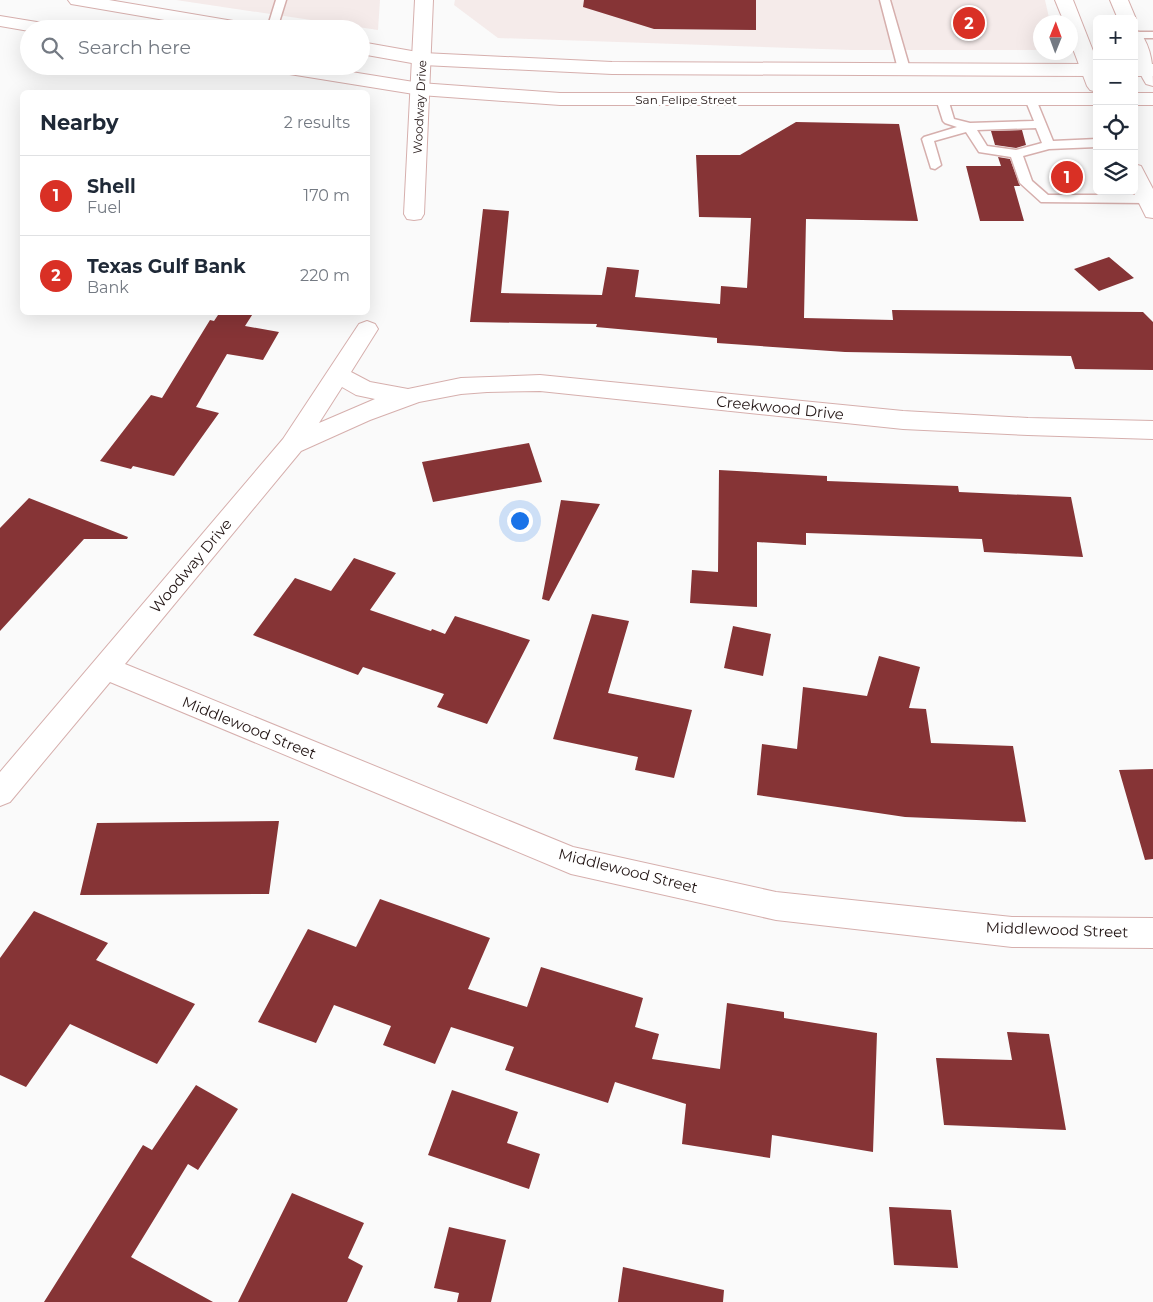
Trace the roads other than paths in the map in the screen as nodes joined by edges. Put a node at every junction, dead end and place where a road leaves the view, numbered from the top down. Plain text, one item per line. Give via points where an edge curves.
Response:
1 (77, 0) edge
2 (281, 0) edge
3 (424, 0) edge
4 (885, 0) edge
5 (1064, 0) edge
6 (1120, 0) edge
7 (1126, 15) edge
8 (197, 20) edge
9 (275, 20) edge
10 (0, 21) edge
11 (20, 24) edge
12 (1138, 35) edge
13 (1153, 35) edge
14 (1138, 47) edge
15 (370, 49) edge
16 (423, 58) junction
17 (904, 69) junction
18 (1093, 72) edge
19 (1147, 73) edge
20 (333, 75) edge
21 (1093, 75) edge
22 (420, 89) junction
23 (942, 99) junction
24 (1031, 99) junction
25 (1093, 99) edge
26 (1138, 99) edge
27 (1153, 99) edge
28 (1040, 124) junction
29 (968, 127) junction
30 (1049, 144) junction
31 (1093, 144) edge
32 (1016, 154) junction
33 (935, 165) dead end
34 (1138, 179) edge
35 (1150, 206) edge
36 (414, 214) dead end
37 (367, 329) dead end
38 (339, 375) junction
39 (410, 397) junction
40 (1153, 430) edge
41 (292, 446) junction
42 (105, 668) junction
43 (0, 793) edge
44 (1153, 932) edge

1 - 8 street
2 - 9 lane
3 - 16 street, Woodway Drive
4 - 17 lane
5 - 18 street
6 - 7 street
10 - 11 street
12 - 13 lane
14 - 19 street
15 - 16 street
16 - 17 street via 612,68
16 - 22 street, Woodway Drive
17 - 21 street
20 - 22 street, San Felipe Street
22 - 23 street, San Felipe Street via 560,99
22 - 36 street, Woodway Drive
23 - 24 street, San Felipe Street
23 - 29 lane via 949,121
24 - 25 street, San Felipe Street
24 - 28 lane
26 - 27 street
28 - 29 lane
28 - 30 lane
29 - 32 lane via 983,149
29 - 33 lane via 928,139
30 - 31 lane
30 - 32 lane
32 - 35 lane via 1026,183 1045,199
34 - 35 street
37 - 38 street, Woodway Drive
38 - 39 street, Creekwood Drive via 364,389
38 - 41 street, Woodway Drive
39 - 40 street, Creekwood Drive via 434,390 496,382 571,385 863,417 1012,427
39 - 41 street, Creekwood Drive via 381,406
41 - 42 street, Woodway Drive
42 - 43 street, Woodway Drive
42 - 44 street, Middlewood Street via 571,860 776,906 1012,932

